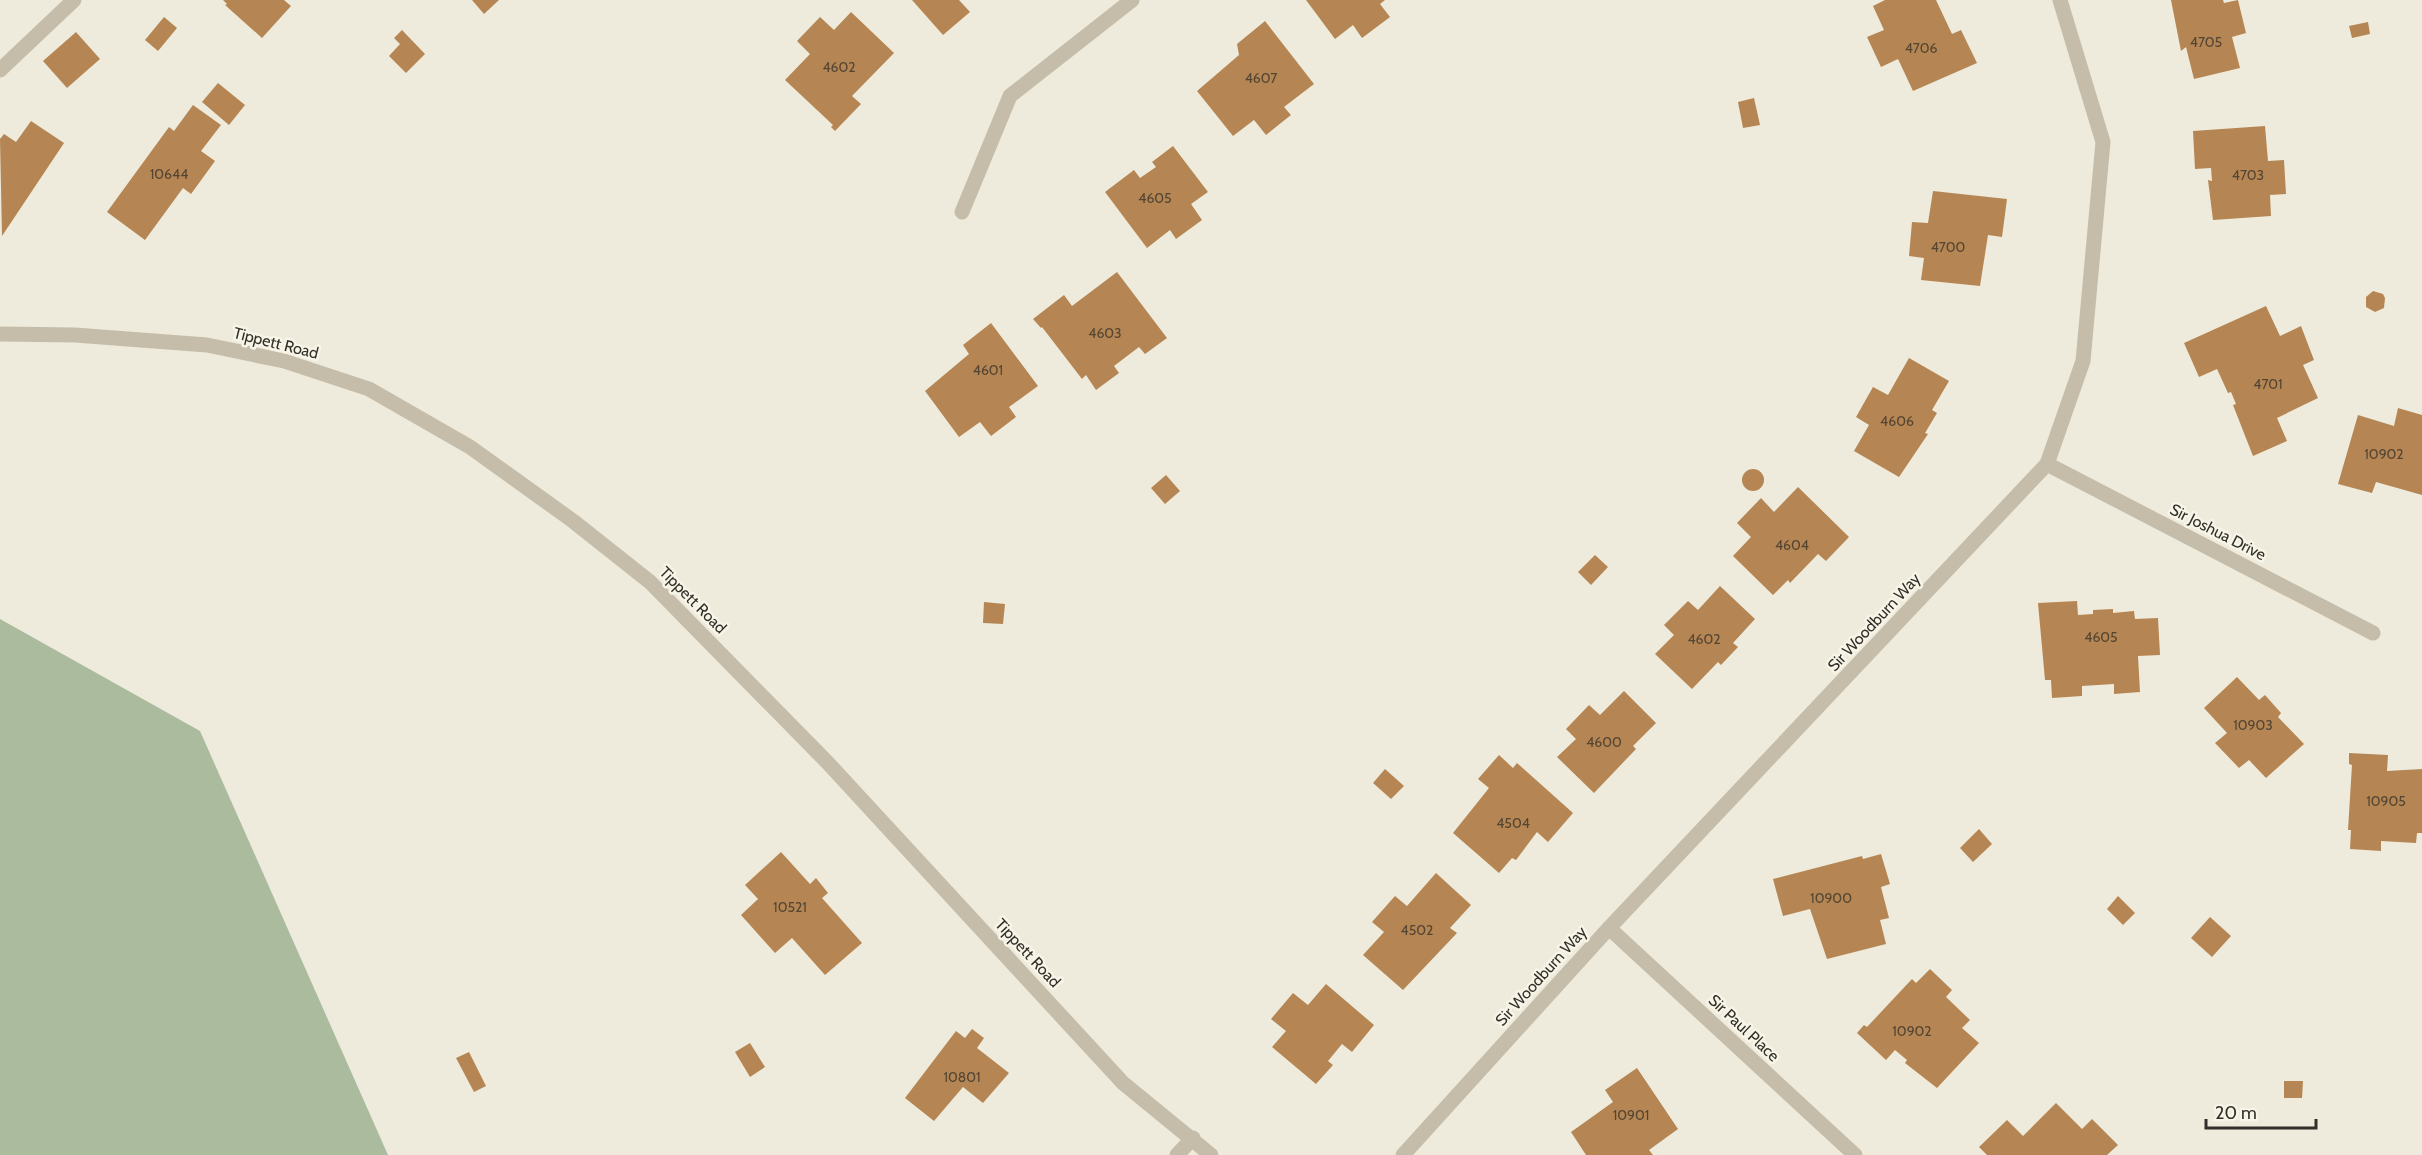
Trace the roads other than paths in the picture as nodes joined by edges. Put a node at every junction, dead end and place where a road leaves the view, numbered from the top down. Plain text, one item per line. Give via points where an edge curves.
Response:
1 (74, 0) edge
2 (1132, 0) edge
3 (2060, 0) edge
4 (0, 70) edge
5 (962, 212) dead end
6 (0, 334) edge
7 (2047, 464) junction
8 (2373, 633) dead end
9 (1609, 928) junction
10 (1193, 1138) junction
11 (1177, 1155) edge
12 (1211, 1155) edge
13 (1403, 1155) edge
14 (1855, 1155) edge

1 - 4 street
2 - 5 street via 1010,96
3 - 7 street, Sir Woodburn Way via 2103,142 2083,361
6 - 10 street, Tippett Road via 207,345 284,361 369,389 470,447 650,582 827,762 1123,1083
7 - 8 street, Sir Joshua Drive
7 - 9 street, Sir Woodburn Way
9 - 13 street, Sir Woodburn Way
9 - 14 street, Sir Paul Place
10 - 11 street
10 - 12 street, Tippett Road

